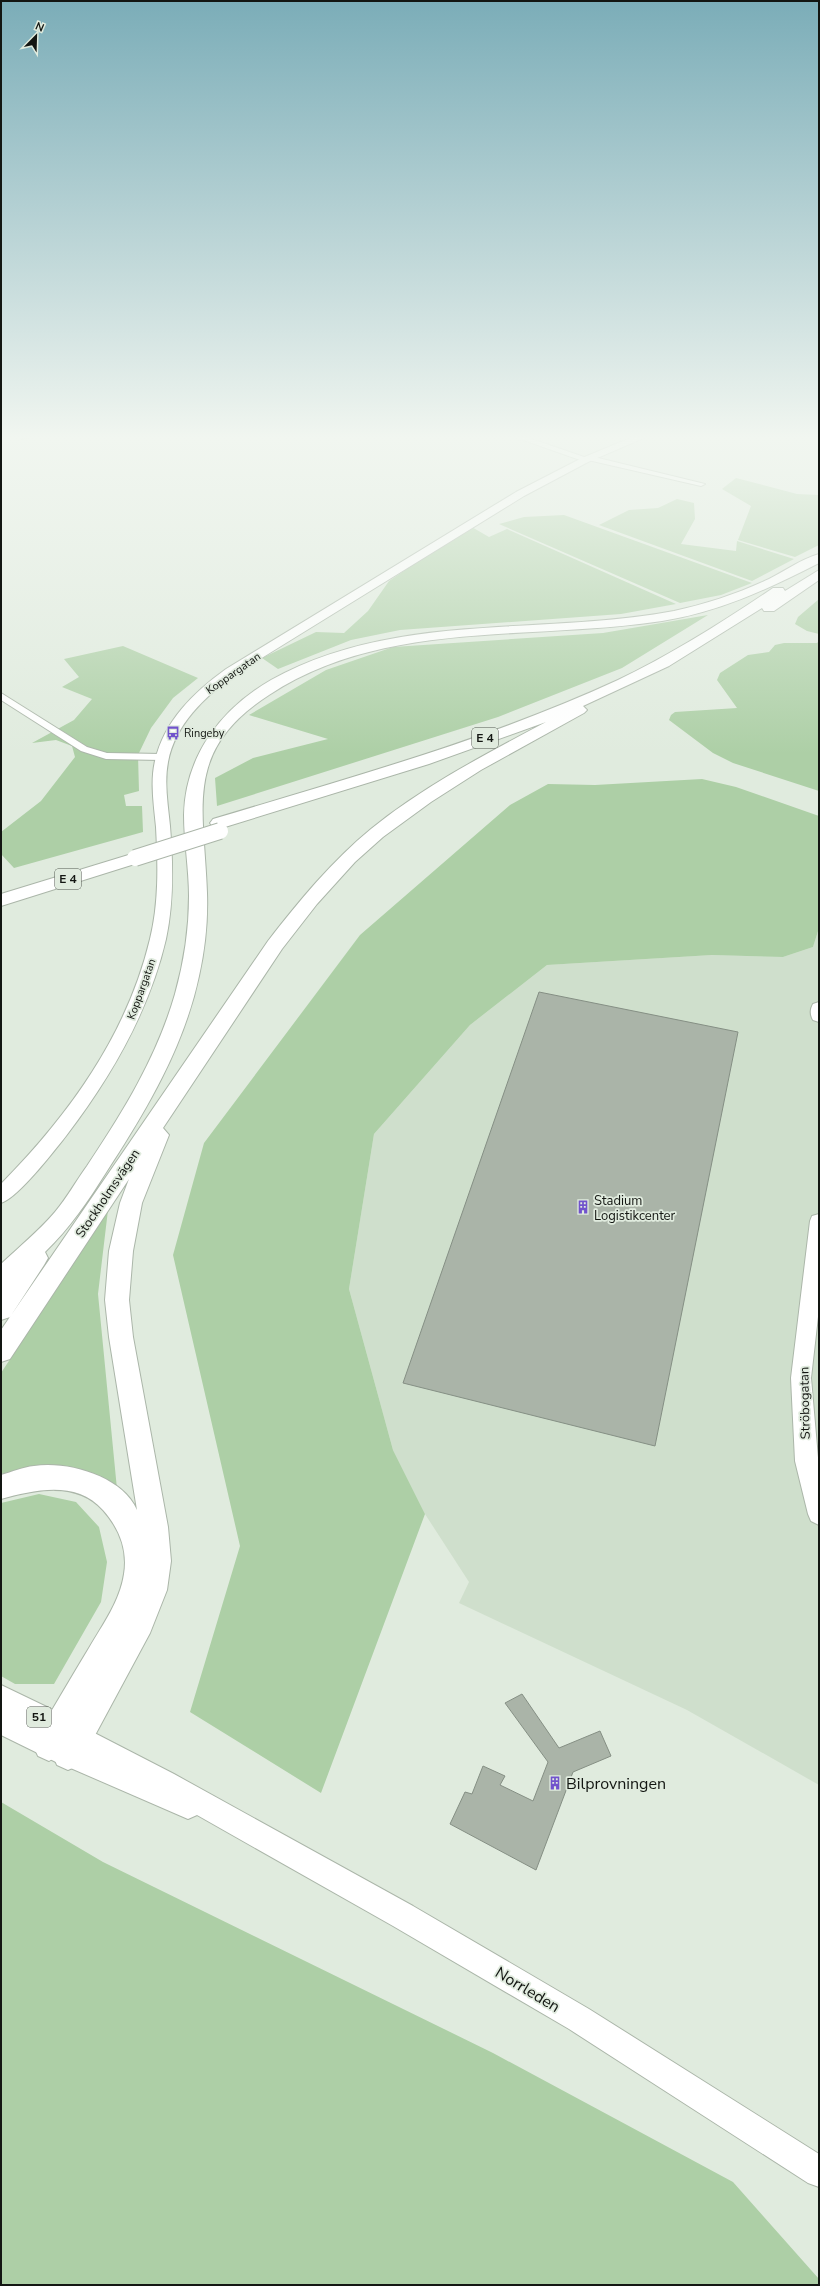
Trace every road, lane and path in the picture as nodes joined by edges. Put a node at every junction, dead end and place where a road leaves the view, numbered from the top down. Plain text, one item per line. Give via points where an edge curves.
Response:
1 (444, 541) edge
2 (819, 558) edge
3 (819, 563) edge
4 (819, 574) edge
5 (819, 581) edge
6 (787, 596) junction
7 (1, 696) edge
8 (579, 710) junction
9 (162, 757) junction
10 (219, 827) junction
11 (134, 853) junction
12 (1, 890) edge
13 (1, 900) edge
14 (819, 1008) edge
15 (819, 1016) edge
16 (178, 1087) junction
17 (1, 1196) edge
18 (61, 1221) junction
19 (819, 1221) edge
20 (1, 1279) edge
21 (1, 1310) edge
22 (1, 1351) edge
23 (1, 1487) edge
24 (819, 1514) edge
25 (1, 1699) edge
26 (1, 1720) edge
27 (63, 1741) junction
28 (815, 2171) edge

1 - 9 street, Koppargatan via 214,683 187,709
2 - 18 highway via 756,590 662,617 617,623 425,637 358,650 304,669 258,694 237,711 207,748 198,769 193,794 198,893 197,931 191,971 176,1024 159,1064 123,1130
3 - 10 highway, E 4 via 710,636 570,707 446,752
4 - 6 highway, E 4
5 - 6 highway
6 - 8 highway, E 4 via 674,666
7 - 9 street via 84,749 106,756
8 - 10 highway, E 4 via 450,759
8 - 16 highway, Stockholmsvägen via 439,788 398,816 352,856 298,914
9 - 17 street, Koppargatan via 160,785 163,906 158,940 139,998 122,1036 74,1113 31,1166
10 - 11 highway, E 4, bridge
11 - 12 highway, E 4
11 - 13 highway, E 4
14 - 15 street
16 - 22 highway, Stockholmsvägen
16 - 27 highway via 131,1203 118,1278 121,1337 154,1527 157,1561 153,1590 140,1623
18 - 20 highway
18 - 21 highway, Stockholmsvägen
19 - 24 street, Ströbogatan via 801,1378 806,1461
23 - 27 highway via 33,1478 79,1480 106,1494 126,1516 137,1544 140,1573 131,1604
25 - 27 main road, 51
26 - 27 main road, 51
27 - 28 street, Norrleden via 159,1795 239,1826 403,1916 579,2020

